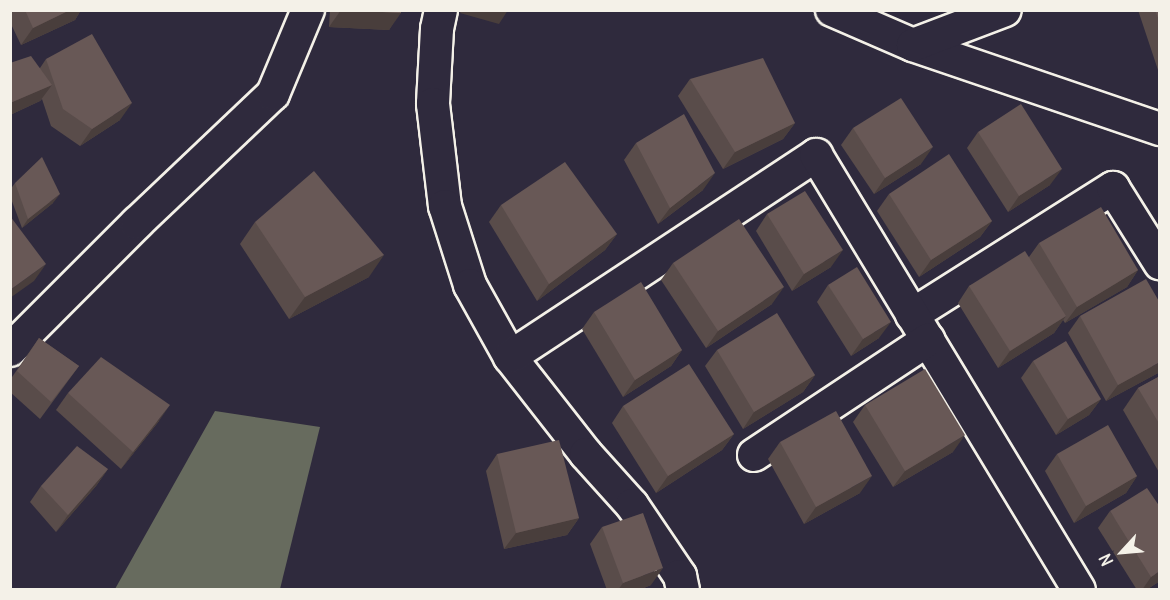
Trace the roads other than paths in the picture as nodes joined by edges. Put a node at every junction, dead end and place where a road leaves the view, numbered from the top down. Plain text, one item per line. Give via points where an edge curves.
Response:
1 (308, 10) edge
2 (441, 10) edge
3 (832, 10) edge
4 (1005, 10) edge
5 (913, 45) junction
6 (1160, 129) edge
7 (1160, 263) edge
8 (920, 327) junction
9 (10, 350) edge
10 (510, 357) junction
11 (754, 455) dead end
12 (683, 590) edge
13 (1079, 590) edge

1 - 9 street via 273,94 136,223
2 - 10 street via 434,104 445,206 470,285
3 - 5 street
4 - 5 street
5 - 6 street
7 - 8 street via 1113,188
8 - 10 street via 816,155
8 - 11 street
8 - 13 street
10 - 12 street via 586,454 632,505 680,576

